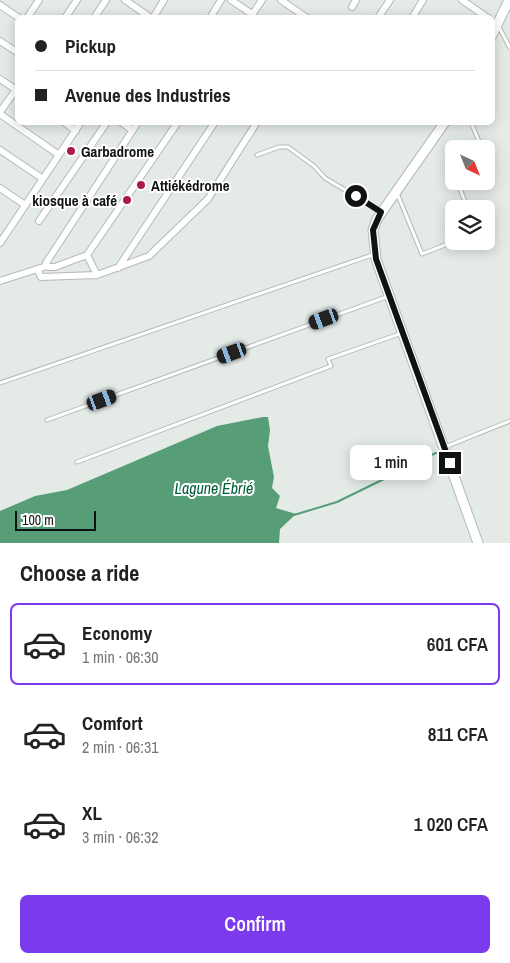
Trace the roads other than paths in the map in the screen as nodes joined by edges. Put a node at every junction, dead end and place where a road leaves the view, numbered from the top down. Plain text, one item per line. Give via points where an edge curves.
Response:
1 (3, 0) edge
2 (39, 0) edge
3 (106, 0) edge
4 (125, 0) edge
5 (221, 0) edge
6 (231, 0) edge
7 (262, 0) edge
8 (281, 0) edge
9 (356, 0) edge
10 (390, 0) edge
11 (423, 0) edge
12 (462, 0) edge
13 (509, 0) edge
14 (75, 1) edge
15 (161, 1) edge
16 (0, 4) edge
17 (352, 7) dead end
18 (15, 15) edge
19 (29, 15) edge
20 (67, 15) edge
21 (96, 15) edge
22 (148, 15) edge
23 (154, 15) edge
24 (212, 15) edge
25 (250, 15) edge
26 (252, 15) edge
27 (303, 15) edge
28 (380, 15) edge
29 (414, 15) edge
30 (484, 15) edge
31 (495, 22) edge
32 (0, 41) edge
33 (510, 48) edge
34 (15, 51) edge
35 (0, 79) edge
36 (15, 88) edge
37 (15, 92) edge
38 (0, 113) edge
39 (15, 124) edge
40 (17, 125) edge
41 (68, 125) edge
42 (80, 125) edge
43 (104, 125) edge
44 (125, 125) edge
45 (136, 125) edge
46 (176, 125) edge
47 (213, 125) edge
48 (255, 125) edge
49 (443, 125) edge
50 (473, 125) edge
51 (132, 130) junction
52 (76, 131) junction
53 (479, 140) edge
54 (0, 150) edge
55 (59, 155) junction
56 (257, 155) dead end
57 (43, 179) junction
58 (0, 188) edge
59 (396, 190) junction
60 (25, 205) junction
61 (381, 212) junction
62 (40, 220) dead end
63 (0, 243) edge
64 (445, 245) edge
65 (375, 253) junction
66 (88, 254) junction
67 (46, 264) junction
68 (118, 268) junction
69 (37, 269) junction
70 (97, 274) junction
71 (0, 281) edge
72 (390, 296) junction
73 (403, 332) junction
74 (0, 382) edge
75 (47, 420) dead end
76 (510, 421) edge
77 (444, 447) junction
78 (77, 462) dead end
79 (478, 543) edge

1 - 16 street
2 - 19 street
3 - 21 street
4 - 22 street
5 - 24 street
6 - 25 street
7 - 26 street
8 - 27 street
9 - 17 street
10 - 28 street
11 - 29 street
12 - 30 street
13 - 31 street
14 - 20 street
15 - 23 street
16 - 18 street
31 - 33 lane
32 - 34 street
35 - 36 street
37 - 38 street
38 - 39 street
40 - 55 street
41 - 52 street
42 - 52 street
43 - 62 street
44 - 51 street
45 - 51 street
46 - 66 street
47 - 68 street
48 - 68 street via 222,179 196,212 149,256
49 - 59 street
50 - 53 lane
51 - 67 street
52 - 55 street
54 - 57 street
55 - 57 street
56 - 61 lane via 288,147 325,178
57 - 60 street
58 - 60 street
59 - 61 street
59 - 64 lane via 422,254
60 - 63 street
61 - 65 street via 373,230
65 - 72 street
65 - 74 lane
66 - 67 street via 55,267 50,268
66 - 70 street
67 - 69 street
68 - 70 street
69 - 70 street via 41,277
69 - 71 street
72 - 73 street
72 - 75 lane
73 - 77 street
73 - 78 lane via 328,359 331,366
76 - 77 lane
77 - 79 street

